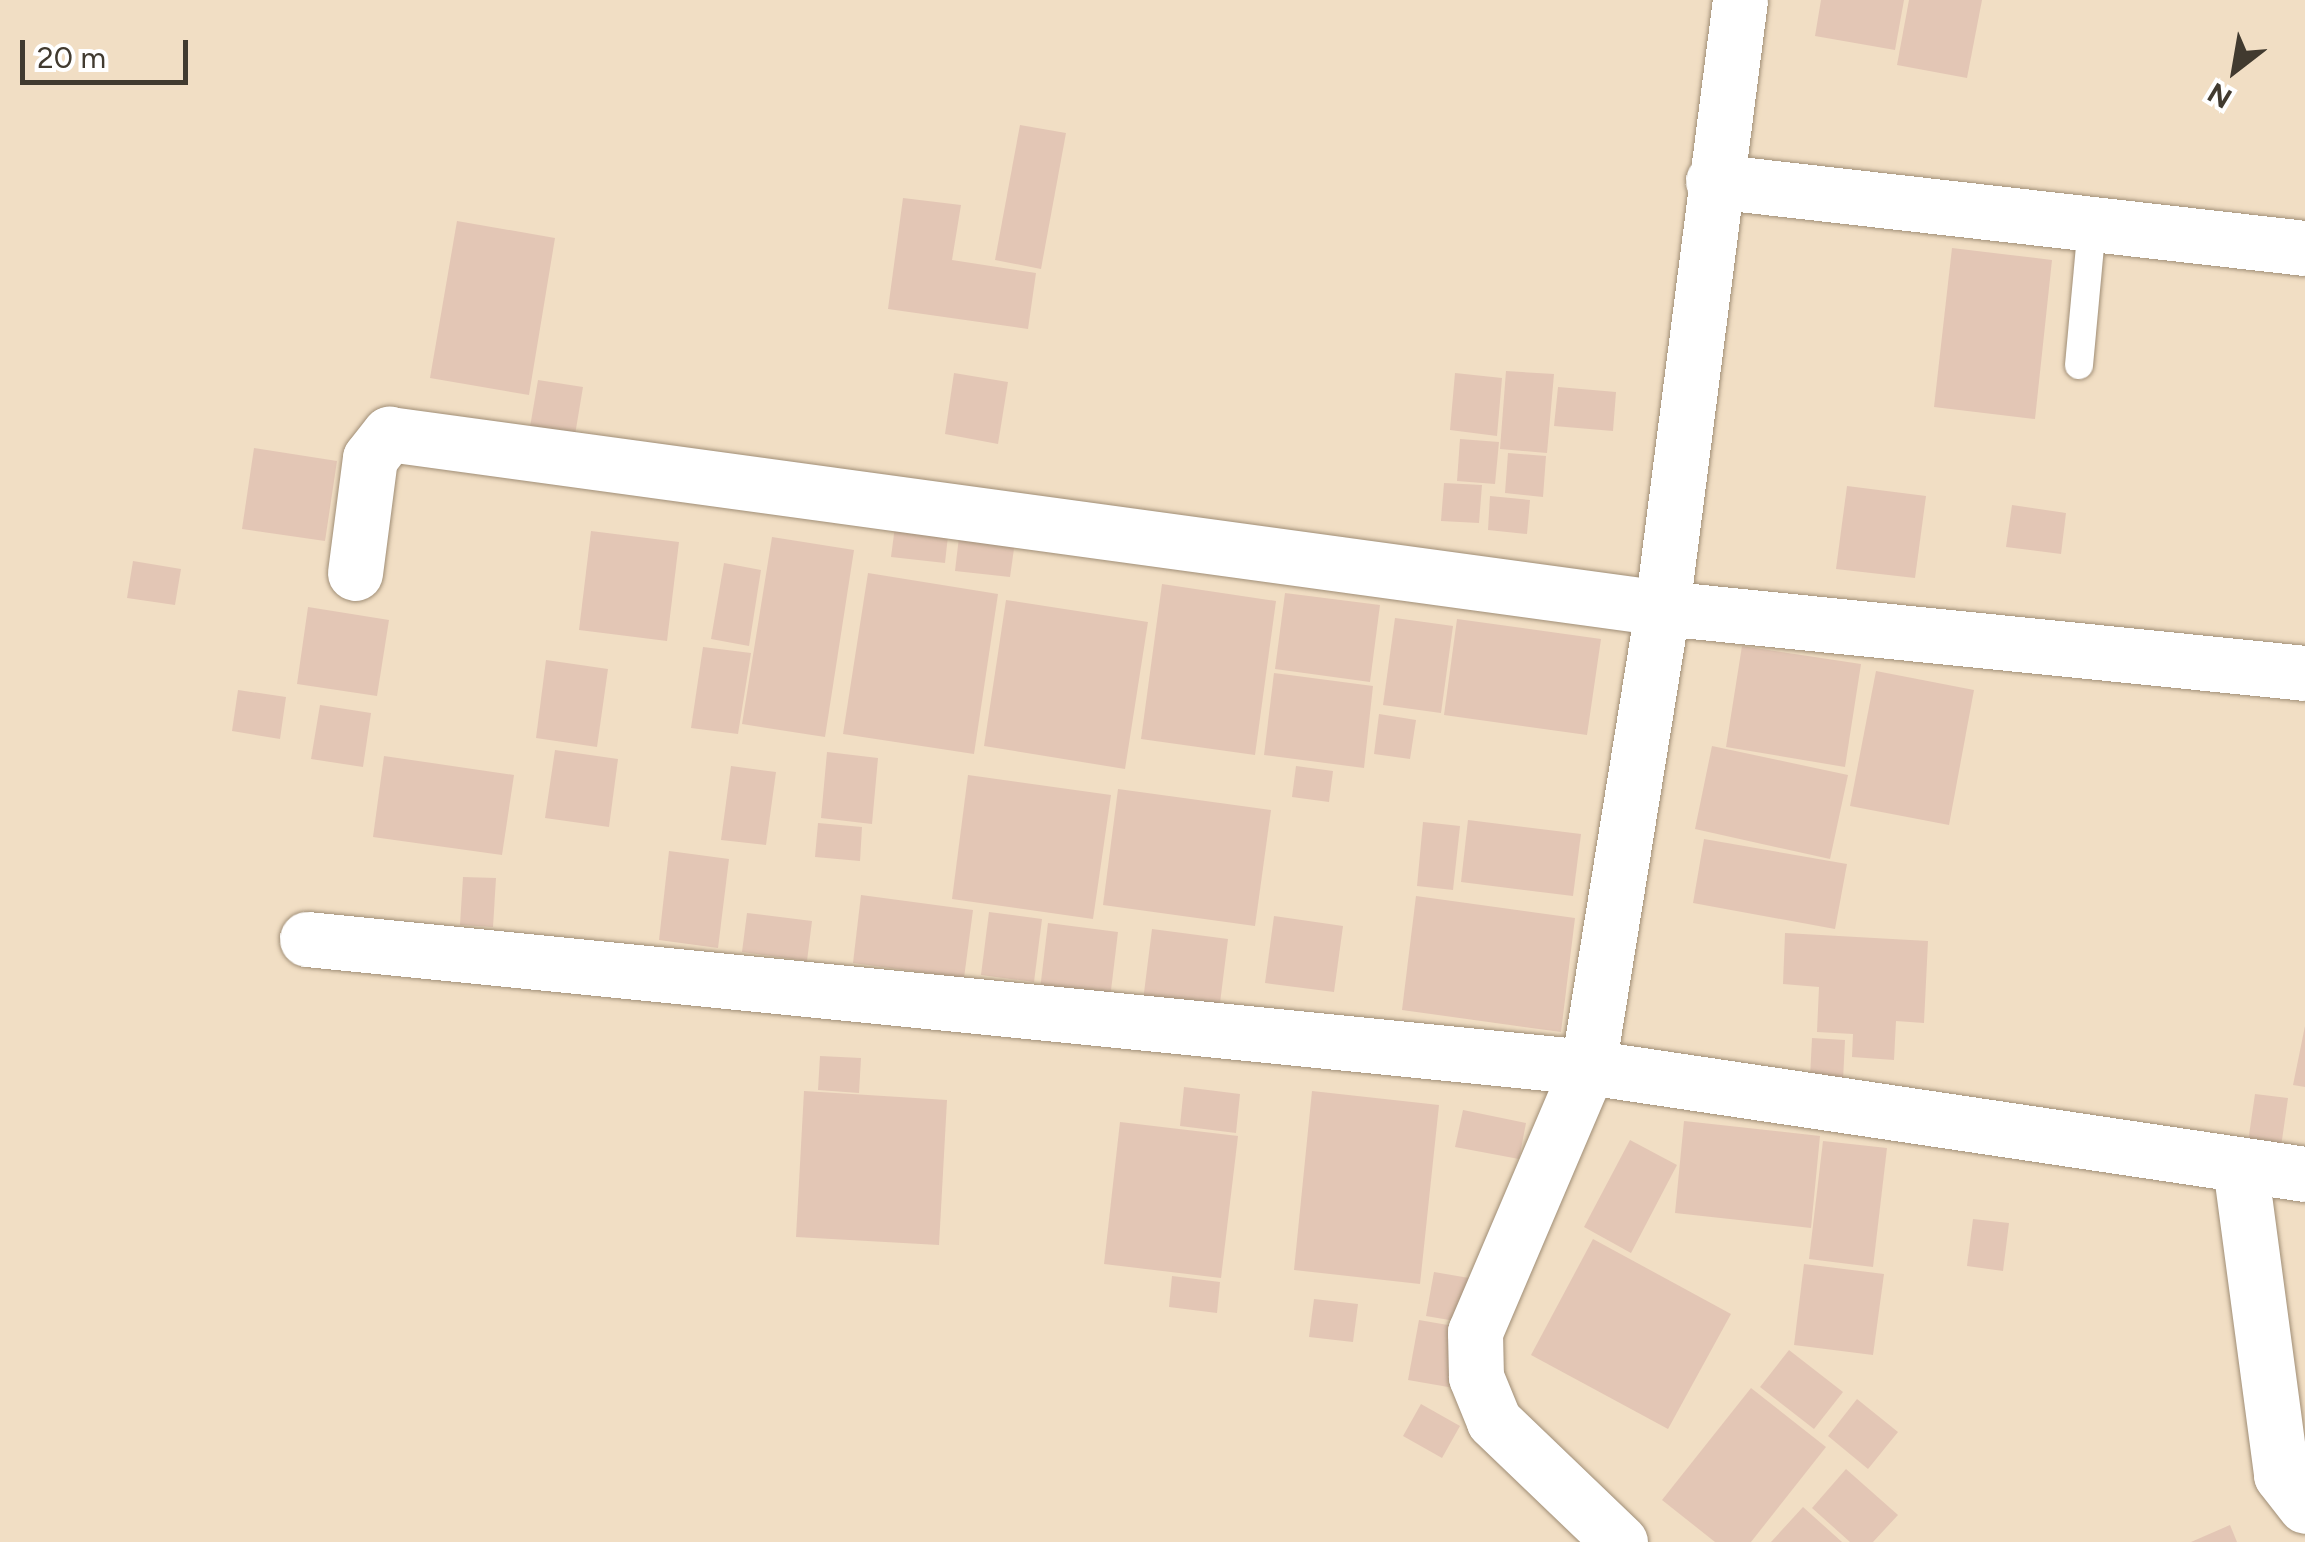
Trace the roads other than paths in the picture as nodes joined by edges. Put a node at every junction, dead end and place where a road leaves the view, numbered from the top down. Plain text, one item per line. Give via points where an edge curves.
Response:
1 (1740, 0) edge
2 (1713, 182) junction
3 (2092, 224) junction
4 (2305, 248) edge
5 (2079, 365) dead end
6 (355, 573) dead end
7 (1662, 608) junction
8 (2305, 673) edge
9 (308, 939) dead end
10 (1588, 1067) junction
11 (2240, 1166) junction
12 (2305, 1174) edge
13 (2305, 1506) edge
14 (1620, 1542) edge

1 - 2 street
2 - 3 street
2 - 7 street
3 - 4 street
3 - 5 lane
6 - 7 street via 370,458 390,434
7 - 8 street
7 - 10 street
9 - 10 street
10 - 11 street
10 - 14 street via 1475,1332 1476,1377 1494,1421
11 - 12 street
11 - 13 street via 2282,1476

